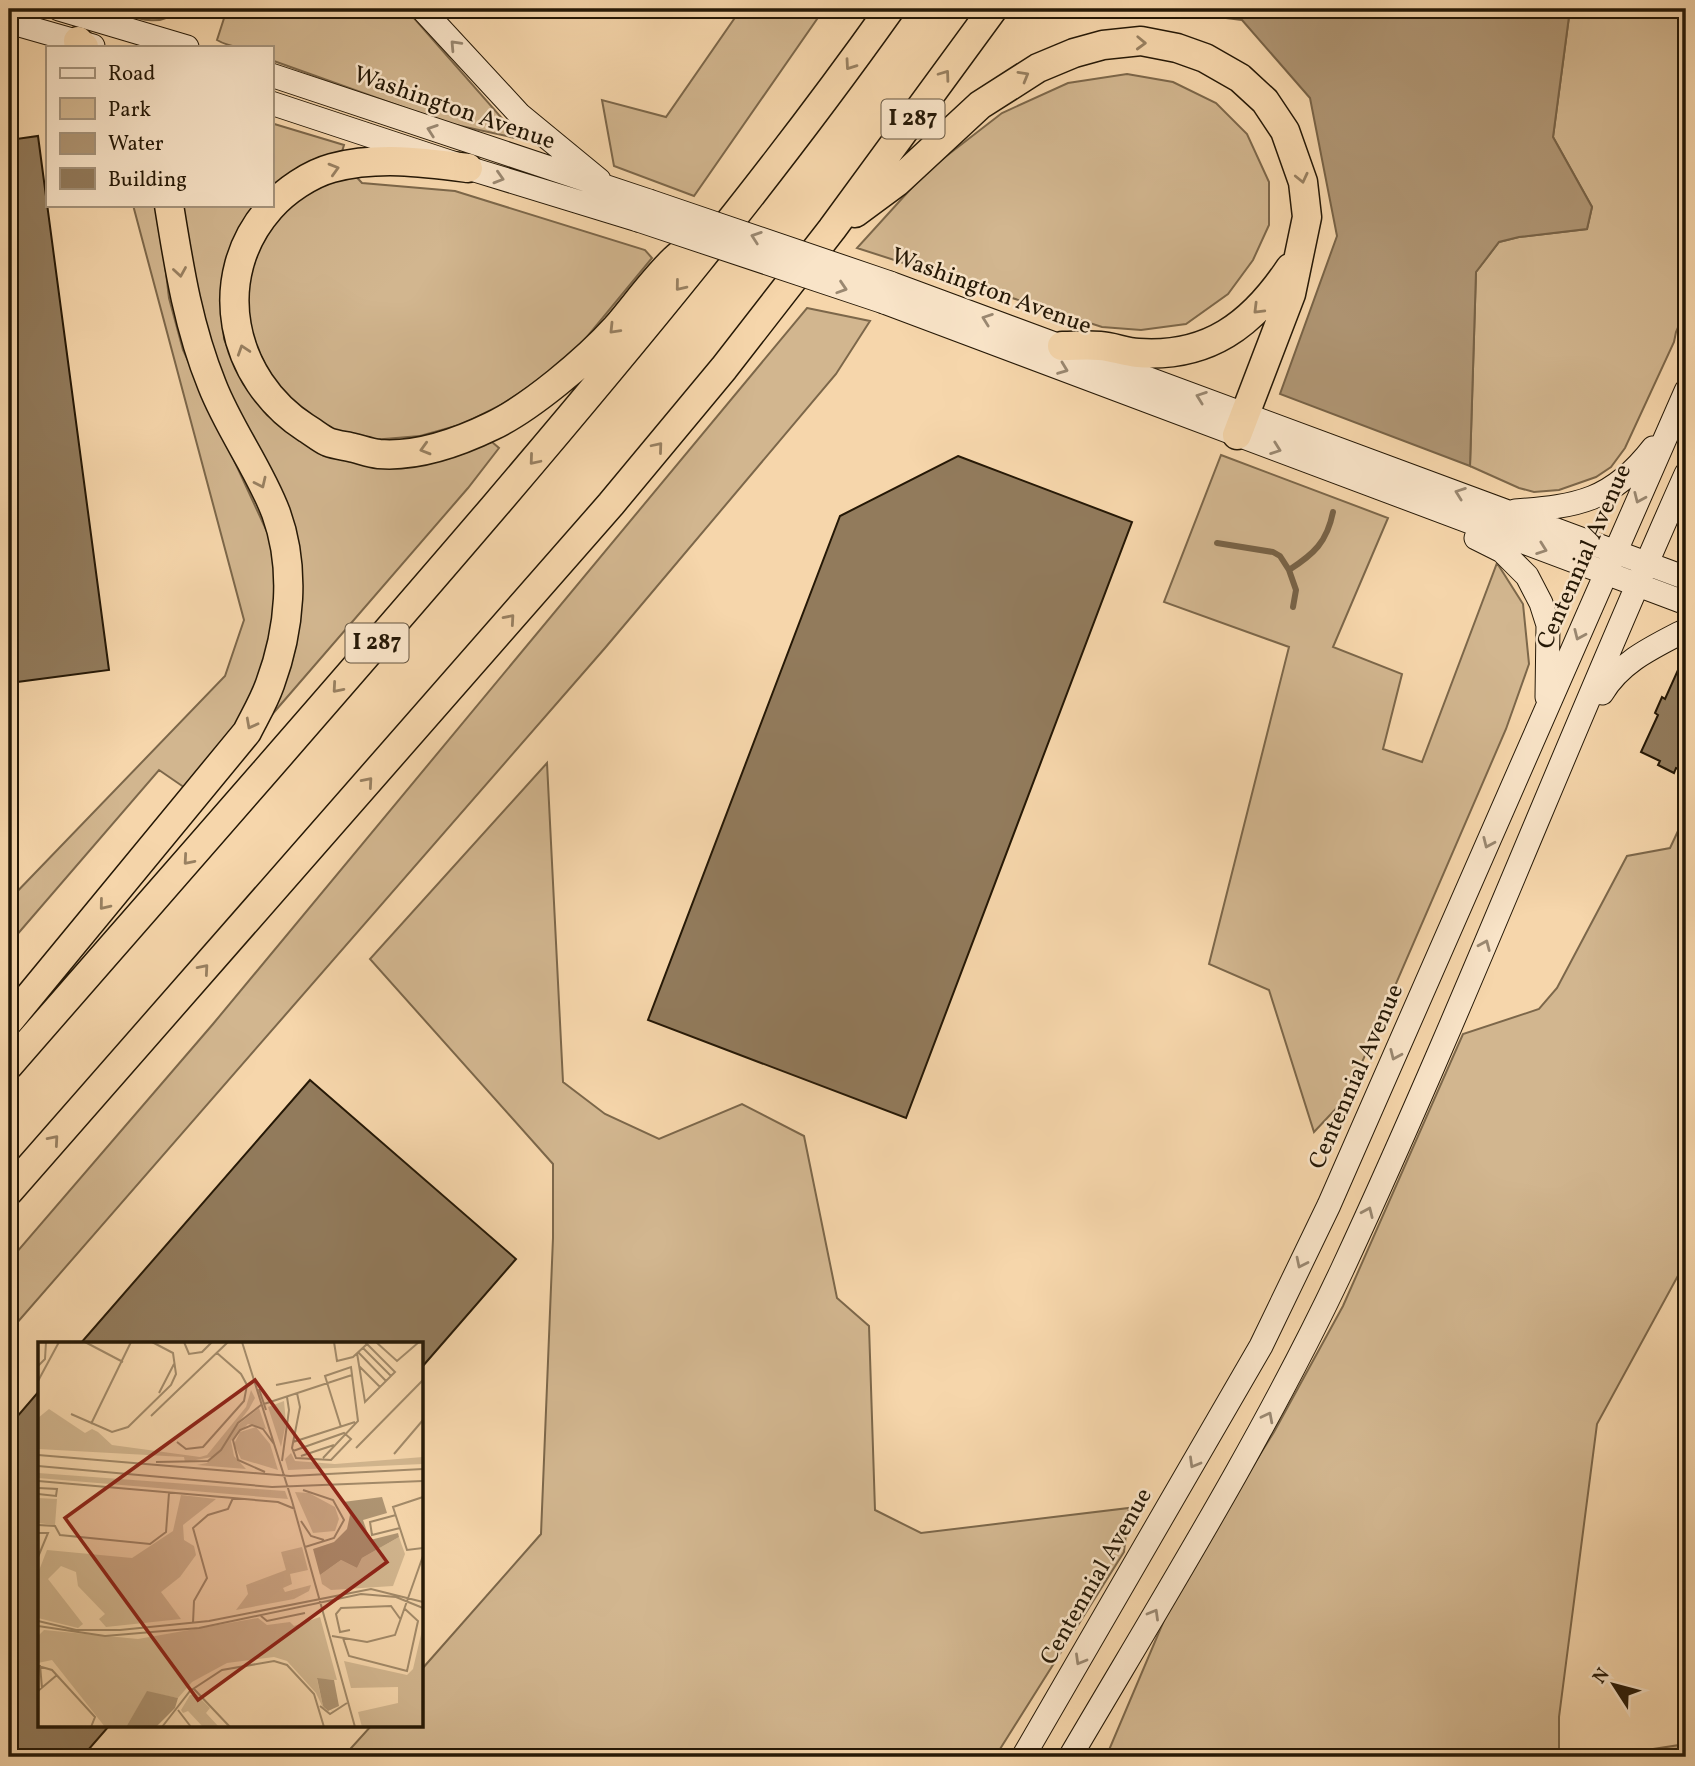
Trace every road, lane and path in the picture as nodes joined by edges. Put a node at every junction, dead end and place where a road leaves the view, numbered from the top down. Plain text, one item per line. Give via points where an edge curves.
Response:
1 (59, 9) edge
2 (422, 9) edge
3 (890, 9) edge
4 (993, 9) edge
5 (9, 22) edge
6 (86, 45) edge
7 (184, 46) edge
8 (273, 76) edge
9 (273, 104) edge
10 (468, 168) junction
11 (612, 191) junction
12 (273, 205) edge
13 (169, 206) edge
14 (272, 206) edge
15 (643, 211) junction
16 (738, 214) junction
17 (832, 229) junction
18 (1299, 254) junction
19 (887, 293) junction
20 (1062, 346) junction
21 (1686, 391) edge
22 (1241, 424) junction
23 (1672, 424) junction
24 (1686, 474) edge
25 (1386, 492) junction
26 (1509, 512) junction
27 (1616, 551) junction
28 (1647, 562) junction
29 (1607, 572) junction
30 (1686, 578) edge
31 (1639, 584) junction
32 (1686, 603) edge
33 (1686, 633) edge
34 (1547, 708) junction
35 (1571, 744) junction
36 (9, 1021) edge
37 (9, 1065) edge
38 (9, 1192) edge
39 (1023, 1757) edge
40 (1070, 1757) edge

1 - 7 main road
11 -> 2 main road via 520,116
3 -> 16 highway, I 287
17 -> 4 highway, I 287
5 - 6 main road
11 -> 8 main road, Washington Avenue
9 - 10 main road, Washington Avenue
12 -> 10 highway via 297,185 329,169 371,160
10 -> 15 main road, Washington Avenue
11 - 15 main road, Washington Avenue
13 -> 36 highway via 196,342 213,387 276,514 289,600 283,644 247,732
16 -> 14 highway via 675,259 613,331 547,391 493,426 451,442 411,453 378,454 328,442 294,420 269,396 243,353 235,292 242,255
15 - 19 main road, Washington Avenue, bridge
16 -> 37 highway, I 287 via 425,589
17 -> 18 highway via 897,182 1008,85 1074,53 1140,41 1205,58 1240,78 1265,101 1285,131 1303,182 1307,217
38 -> 17 highway, I 287 via 611,505
18 -> 20 highway via 1274,293 1241,325 1195,349 1136,353 1102,346
18 - 22 highway via 1290,293
20 -> 19 main road, Washington Avenue
19 -> 22 main road, Washington Avenue
22 -> 20 main road, Washington Avenue
21 - 23 main road, Centennial Avenue
22 -> 25 main road, Washington Avenue
26 -> 22 main road, Washington Avenue
23 - 26 main road via 1635,471 1604,494 1567,507
23 -> 27 main road, Centennial Avenue
24 - 28 main road
25 -> 29 main road, Washington Avenue
25 - 34 main road via 1502,551 1527,576 1548,625
26 - 27 main road, Washington Avenue
27 - 28 main road, Washington Avenue
27 - 29 main road, Centennial Avenue
28 - 30 main road, Washington Avenue
28 - 31 main road
29 - 31 main road, Washington Avenue
29 -> 34 main road, Centennial Avenue
31 - 32 main road, Washington Avenue
31 - 35 main road
33 - 35 main road via 1644,651 1614,675
34 -> 39 main road, Centennial Avenue via 1329,1205 1261,1346
40 -> 35 main road via 1260,1433 1341,1271

